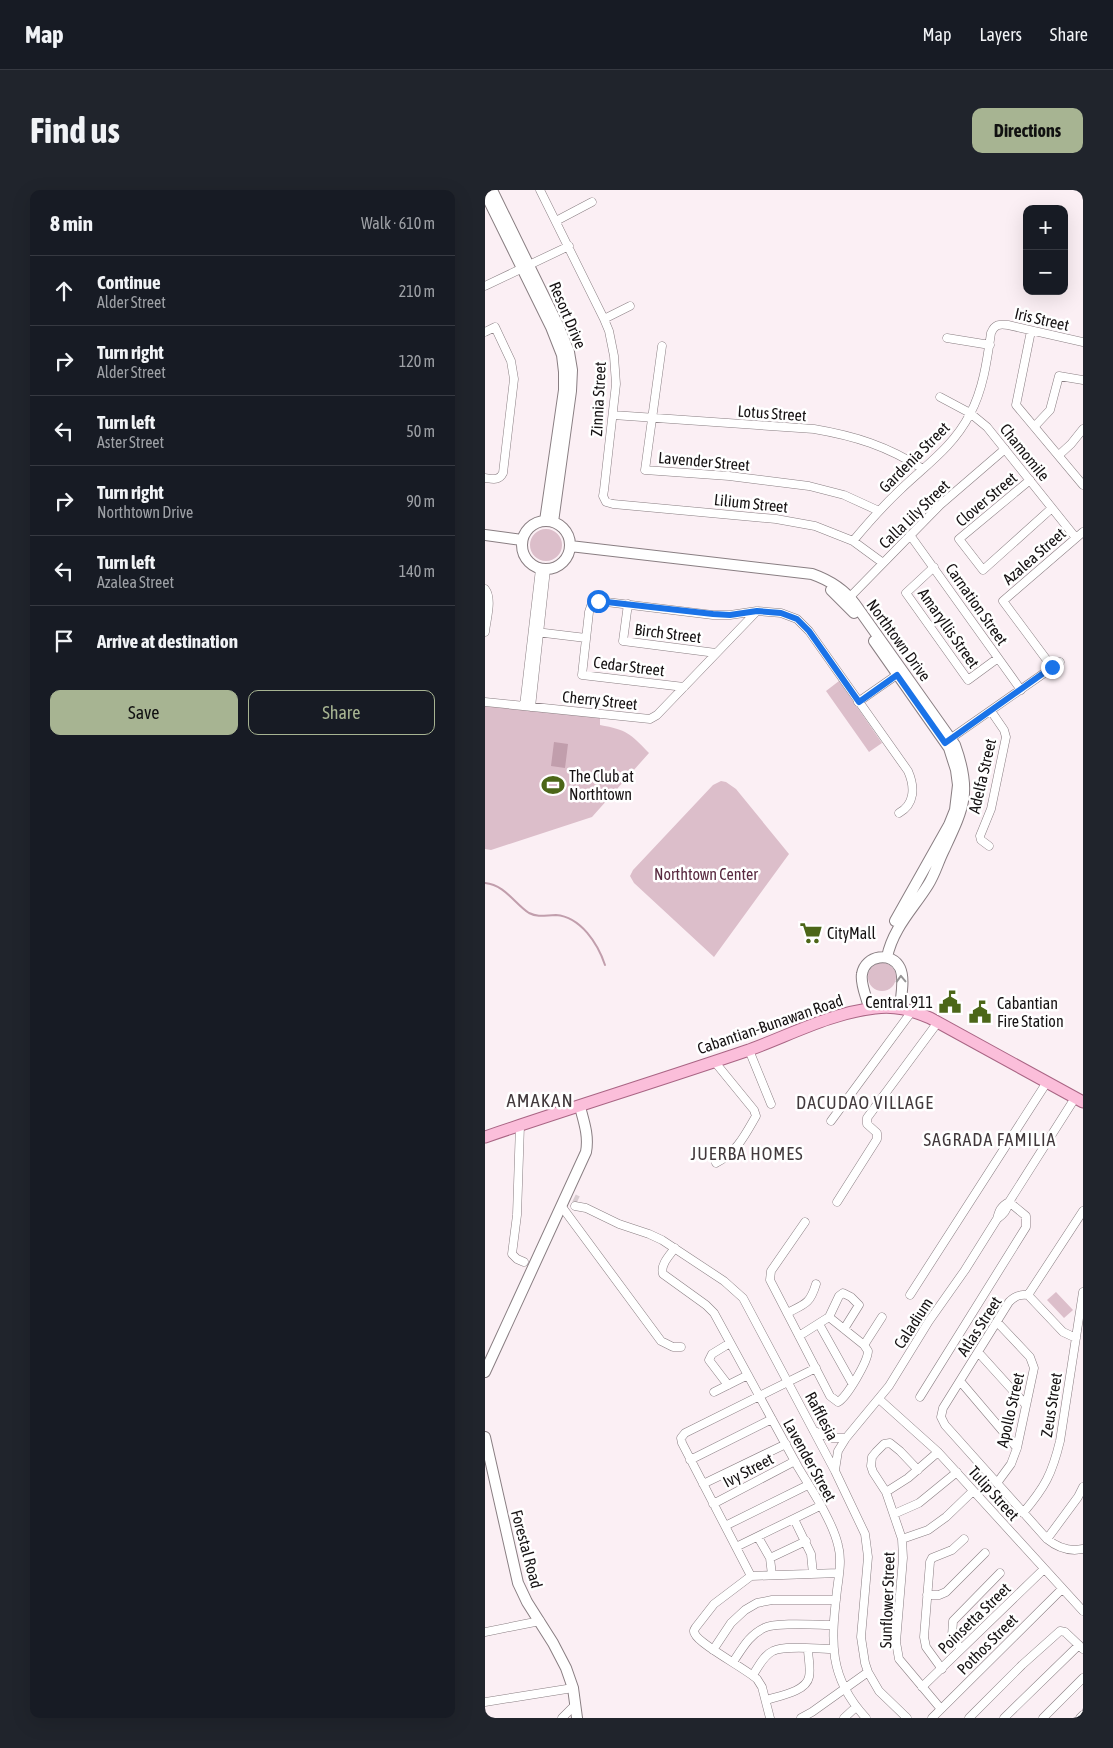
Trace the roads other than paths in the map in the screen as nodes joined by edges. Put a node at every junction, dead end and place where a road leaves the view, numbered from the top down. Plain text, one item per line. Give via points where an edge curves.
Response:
1 (492, 190) edge
2 (540, 190) edge
3 (485, 193) edge
4 (592, 202) dead end
5 (556, 221) junction
6 (569, 246) junction
7 (526, 267) junction
8 (485, 286) edge
9 (630, 306) dead end
10 (604, 318) junction
11 (995, 326) joint
12 (1031, 331) junction
13 (485, 332) edge
14 (947, 338) dead end
15 (1083, 342) edge
16 (990, 345) junction
17 (662, 346) dead end
18 (1083, 380) edge
19 (940, 397) dead end
20 (970, 413) junction
21 (613, 415) junction
22 (652, 418) junction
23 (1035, 426) junction
24 (1083, 428) edge
25 (1005, 449) junction
26 (1059, 455) junction
27 (923, 469) junction
28 (485, 478) edge
29 (1030, 480) junction
30 (1083, 484) edge
31 (606, 502) joint
32 (1052, 508) junction
33 (879, 511) junction
34 (549, 521) junction
35 (1083, 532) edge
36 (485, 535) edge
37 (909, 535) junction
38 (1076, 538) junction
39 (853, 541) junction
40 (485, 542) edge
41 (522, 543) junction
42 (570, 549) junction
43 (883, 563) junction
44 (934, 567) junction
45 (543, 569) junction
46 (485, 589) edge
47 (847, 600) junction
48 (628, 604) junction
49 (757, 611) junction
50 (730, 615) junction
51 (740, 629) junction
52 (485, 632) edge
53 (536, 632) junction
54 (586, 638) junction
55 (716, 653) junction
56 (998, 658) junction
57 (1060, 662) dead end
58 (1052, 667) junction
59 (900, 673) junction
60 (685, 687) junction
61 (1021, 690) junction
62 (485, 702) edge
63 (859, 702) junction
64 (527, 706) junction
65 (991, 711) junction
66 (948, 741) junction
67 (899, 813) dead end
68 (989, 846) dead end
69 (884, 957) junction
70 (900, 1007) junction
71 (869, 1008) junction
72 (912, 1010) junction
73 (938, 1022) junction
74 (749, 1050) junction
75 (714, 1061) junction
76 (1047, 1082) junction
77 (1079, 1100) edge
78 (771, 1104) dead end
79 (580, 1106) junction
80 (831, 1121) dead end
81 (520, 1125) junction
82 (485, 1137) edge
83 (716, 1164) dead end
84 (570, 1202) junction
85 (837, 1202) dead end
86 (1009, 1202) junction
87 (1083, 1211) edge
88 (805, 1222) dead end
89 (675, 1248) junction
90 (524, 1262) dead end
91 (816, 1284) dead end
92 (1083, 1292) edge
93 (910, 1295) dead end
94 (1029, 1295) junction
95 (787, 1313) junction
96 (882, 1316) dead end
97 (829, 1317) junction
98 (997, 1322) junction
99 (819, 1324) junction
100 (844, 1329) junction
101 (799, 1336) junction
102 (1076, 1338) junction
103 (730, 1342) junction
104 (863, 1345) junction
105 (681, 1347) dead end
106 (978, 1352) junction
107 (816, 1368) junction
108 (485, 1372) edge
109 (748, 1375) junction
110 (788, 1382) junction
111 (960, 1382) junction
112 (852, 1383) junction
113 (728, 1385) junction
114 (714, 1392) dead end
115 (760, 1396) junction
116 (920, 1397) dead end
117 (879, 1399) junction
118 (1026, 1405) junction
119 (772, 1419) junction
120 (814, 1431) junction
121 (485, 1436) edge
122 (846, 1438) junction
123 (786, 1444) junction
124 (1017, 1448) junction
125 (938, 1452) junction
126 (690, 1460) junction
127 (795, 1461) junction
128 (918, 1470) junction
129 (835, 1471) junction
130 (957, 1472) junction
131 (997, 1483) junction
132 (703, 1484) junction
133 (808, 1484) junction
134 (1083, 1487) edge
135 (973, 1490) junction
136 (886, 1492) junction
137 (713, 1504) junction
138 (820, 1506) junction
139 (1023, 1512) junction
140 (894, 1514) junction
141 (795, 1519) junction
142 (725, 1526) junction
143 (758, 1537) junction
144 (902, 1539) junction
145 (964, 1539) dead end
146 (1047, 1539) junction
147 (805, 1541) junction
148 (736, 1547) junction
149 (1083, 1549) edge
150 (985, 1554) dead end
151 (770, 1558) junction
152 (1044, 1569) junction
153 (839, 1573) junction
154 (1000, 1573) dead end
155 (813, 1574) junction
156 (772, 1575) junction
157 (751, 1576) junction
158 (1062, 1589) junction
159 (927, 1595) junction
160 (836, 1600) junction
161 (1083, 1611) edge
162 (540, 1621) junction
163 (833, 1625) junction
164 (485, 1632) edge
165 (1081, 1647) edge
166 (807, 1649) junction
167 (834, 1649) junction
168 (961, 1649) junction
169 (713, 1650) junction
170 (733, 1662) junction
171 (942, 1669) junction
172 (867, 1672) junction
173 (753, 1675) junction
174 (1083, 1678) edge
175 (923, 1687) junction
176 (573, 1688) junction
177 (843, 1689) junction
178 (766, 1700) junction
179 (485, 1702) edge
180 (575, 1705) junction
181 (856, 1707) junction
182 (941, 1708) junction
183 (1083, 1715) edge
184 (562, 1718) edge
185 (577, 1718) edge
186 (770, 1718) edge
187 (801, 1718) edge
188 (844, 1718) edge
189 (866, 1718) edge
190 (907, 1718) edge
191 (932, 1718) edge
192 (969, 1718) edge
193 (1004, 1718) edge
194 (1043, 1718) edge
195 (1080, 1718) edge

1 - 7 street, Resort Drive
2 - 5 street, Zinnia Street
3 - 7 street, Resort Drive
4 - 5 street
5 - 6 street, Zinnia Street
6 - 7 street
6 - 10 street, Zinnia Street
7 - 8 street
7 - 34 street, Resort Drive via 562,355 565,372 565,412
9 - 10 street
10 - 21 street, Zinnia Street via 615,368
11 - 12 street, Iris Street via 1002,324
11 - 16 street, Gardenia Street
12 - 15 street, Iris Street
12 - 23 street via 1016,405
13 - 28 street via 495,327 513,370 504,468 500,478
14 - 16 street
16 - 20 street, Gardenia Street via 980,390
17 - 22 street, Lavender Street
18 - 23 street via 1059,376 1050,410
19 - 20 street, Chamomile
20 - 25 street, Chamomile
20 - 27 street, Gardenia Street via 951,443
21 - 22 street, Lotus Street
21 - 31 street, Zinnia Street via 603,490
22 - 27 street, Lotus Street via 814,429 886,448
22 - 33 street, Lavender Street via 645,470 809,486 844,495
23 - 26 street
24 - 26 street
25 - 29 street, Chamomile
25 - 37 street, Calla Lily Street
26 - 30 street
27 - 33 street, Gardenia Street
29 - 32 street, Chamomile
29 - 32 street, Clover Street via 959,539 983,570
31 - 39 street, Lilium Street via 776,519 815,526
32 - 38 street, Chamomile
33 - 39 street, Gardenia Street
34 - 41 street via 531,526
34 - 42 street via 567,533
35 - 38 street, Azalea Street
36 - 41 street
37 - 43 street, Calla Lily Street
37 - 44 street, Carnation Street
38 - 58 street, Azalea Street via 1003,601
39 - 43 street, Lilium Street
40 - 41 street
41 - 45 street via 527,560
42 - 45 street via 561,564
42 - 47 street, Northtown Drive via 804,579 820,583
43 - 47 street, Calla Lily Street
44 - 56 street, Carnation Street
44 - 56 street, Amaryllis Street via 905,593 968,680
45 - 53 street
46 - 52 street via 489,598
47 - 59 street, Northtown Drive
48 - 50 street
48 - 54 street, Cedar Street via 592,603
48 - 55 street, Birch Street via 623,641
49 - 50 street
49 - 51 street, Cherry Street
49 - 63 street via 790,616 804,625
50 - 51 street
51 - 55 street, Cherry Street
53 - 54 street
53 - 64 street
54 - 60 street, Cedar Street via 582,675
55 - 60 street, Cherry Street
56 - 61 street, Carnation Street
57 - 58 street
58 - 61 street
59 - 63 street
59 - 66 street, Northtown Drive
60 - 64 street, Cherry Street via 650,719
61 - 65 street
62 - 64 street, Cherry Street
63 - 67 street via 912,780 913,795
65 - 66 street
65 - 68 street, Adelfa Street via 1006,737 991,809 980,836
66 - 69 street, Northtown Drive via 958,784 955,810 890,937
70 -> 69 street via 901,972 898,964
69 - 71 street via 867,963 863,971 862,981
70 - 71 main road, Cabantian-Bunawan Road
70 - 72 main road, Cabantian-Bunawan Road
71 - 74 main road, Cabantian-Bunawan Road
72 - 73 main road, Cabantian-Bunawan Road
72 - 80 street
73 - 76 main road, Cabantian-Bunawan Road
73 - 85 street via 867,1118 867,1124 877,1133 877,1139
74 - 75 main road, Cabantian-Bunawan Road
74 - 78 street
75 - 79 main road, Cabantian-Bunawan Road
75 - 83 street via 756,1116 741,1144
76 - 77 main road, Cabantian-Bunawan Road
76 - 93 street
77 - 86 street, Caladium
79 - 81 main road, Cabantian-Bunawan Road
79 - 84 street via 588,1142
81 - 82 main road, Cabantian-Bunawan Road
81 - 90 street via 517,1215 512,1254
84 - 89 street, Rafflesia
84 - 105 street via 661,1341
84 - 108 street
86 - 116 street via 1026,1216 1026,1227
86 - 117 street, Caladium via 1002,1207 965,1270
87 - 94 street
88 - 95 street via 770,1274 771,1283
89 - 103 street, Lavender Street via 661,1269 663,1274 710,1308
89 - 110 street, Rafflesia via 743,1298
91 - 95 street via 807,1302
92 - 102 street, Zeus Street
94 - 98 street, Atlas Street via 1012,1299
94 - 102 street via 1063,1332
95 - 101 street
96 - 104 street
97 - 99 street
97 - 100 street
97 - 100 street via 841,1294 857,1302 859,1307
98 - 106 street, Atlas Street
98 - 118 street, Apollo Street via 1034,1364
99 - 101 street
99 - 112 street
100 - 104 street
101 - 107 street
102 - 139 street, Zeus Street via 1055,1462 1044,1486
103 - 109 street, Lavender Street
103 - 113 street via 709,1360
104 - 112 street via 868,1351 867,1357
106 - 111 street, Atlas Street
106 - 118 street
107 - 110 street
107 - 112 street via 836,1401 841,1401
109 - 113 street
109 - 115 street, Lavender Street
110 - 115 street
110 - 120 street, Rafflesia
111 - 124 street
111 - 131 street, Atlas Street via 943,1408 941,1417
113 - 114 street
115 - 119 street, Lavender Street
115 - 126 street via 682,1436
117 - 122 street, Caladium
117 - 125 street, Tulip Street
118 - 124 street, Apollo Street
119 - 123 street, Lavender Street
119 - 126 street
120 - 122 street via 832,1438
120 - 129 street, Rafflesia
121 - 162 street, Forestal Road via 518,1582
122 - 129 street, Caladium via 839,1451
123 - 127 street, Lavender Street
123 - 132 street
124 - 131 street, Apollo Street via 1011,1464
125 - 128 street
125 - 130 street, Tulip Street
126 - 132 street
127 - 133 street, Lavender Street
127 - 137 street, Ivy Street
128 - 136 street
128 - 136 street, Sunflower Street via 894,1445 884,1444 872,1457 871,1466
129 - 172 street, Rafflesia via 865,1534 868,1557 861,1637
130 - 135 street, Tulip Street
130 - 140 street via 919,1503
131 - 139 street
132 - 137 street
133 - 138 street, Lavender Street
133 - 142 street
134 - 146 street
135 - 144 street via 928,1530
135 - 152 street, Tulip Street
136 - 140 street, Sunflower Street
137 - 142 street
138 - 141 street
138 - 153 street, Lavender Street via 838,1544
139 - 146 street
140 - 144 street, Sunflower Street
141 - 143 street
141 - 147 street
142 - 148 street
143 - 148 street
143 - 151 street
144 - 175 street, Sunflower Street via 896,1642 899,1659
145 - 159 street via 952,1550 931,1560
146 - 149 street via 1065,1549
147 - 151 street
147 - 155 street
148 - 157 street
150 - 159 street via 946,1592
151 - 156 street
152 - 158 street, Tulip Street
152 - 168 street, Poinsetta Street
153 - 155 street
153 - 160 street, Lavender Street
154 - 168 street via 953,1620 952,1636
155 - 156 street
156 - 157 street
157 - 169 street via 715,1604 696,1627 695,1636
158 - 161 street, Tulip Street
158 - 182 street, Pothos Street
159 - 171 street via 925,1647
160 - 163 street, Lavender Street
160 - 169 street via 757,1603 731,1623
162 - 164 street
162 - 176 street, Forestal Road via 566,1668
163 - 167 street, Lavender Street
163 - 170 street via 776,1624 765,1627 747,1641
165 - 192 street via 1060,1631
165 - 193 street
166 - 167 street
166 - 173 street via 772,1651
166 - 178 street via 807,1681 802,1687
167 - 177 street, Lavender Street
168 - 171 street, Poinsetta Street
169 - 170 street
170 - 173 street
171 - 175 street, Poinsetta Street
172 - 177 street
172 - 190 street, Rafflesia via 879,1691
173 - 178 street via 760,1683
174 - 194 street
175 - 182 street, Sunflower Street
176 - 179 street
176 - 180 street, Forestal Road
177 - 181 street, Lavender Street
177 - 187 street
178 - 186 street
180 - 184 street
180 - 185 street, Forestal Road
181 - 188 street
181 - 189 street, Lavender Street
182 - 191 street, Pothos Street
183 - 195 street

